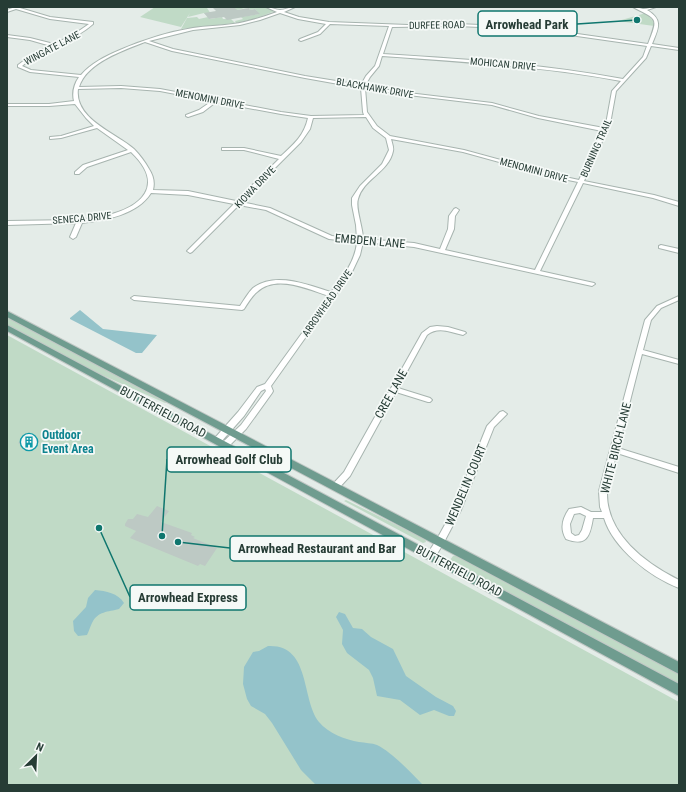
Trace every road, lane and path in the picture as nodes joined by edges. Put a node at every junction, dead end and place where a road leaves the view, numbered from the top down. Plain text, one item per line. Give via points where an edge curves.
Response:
1 (268, 7) edge
2 (293, 7) edge
3 (635, 7) edge
4 (654, 7) edge
5 (17, 8) edge
6 (644, 10) junction
7 (7, 11) edge
8 (280, 12) junction
9 (329, 23) junction
10 (391, 25) junction
11 (7, 36) edge
12 (301, 40) dead end
13 (145, 41) junction
14 (650, 45) junction
15 (57, 46) junction
16 (679, 49) edge
17 (382, 55) junction
18 (83, 76) junction
19 (623, 80) junction
20 (363, 86) junction
21 (77, 88) junction
22 (216, 100) junction
23 (77, 102) junction
24 (7, 105) edge
25 (188, 116) dead end
26 (367, 116) junction
27 (311, 117) junction
28 (98, 126) junction
29 (605, 130) junction
30 (388, 137) junction
31 (52, 138) dead end
32 (224, 149) dead end
33 (132, 150) junction
34 (282, 158) junction
35 (77, 173) dead end
36 (581, 182) junction
37 (150, 190) junction
38 (239, 203) junction
39 (679, 204) edge
40 (456, 210) dead end
41 (80, 220) junction
42 (7, 223) edge
43 (73, 237) dead end
44 (361, 242) junction
45 (661, 247) dead end
46 (190, 251) dead end
47 (442, 251) junction
48 (679, 251) edge
49 (537, 271) junction
50 (592, 284) dead end
51 (333, 295) junction
52 (134, 298) dead end
53 (679, 298) edge
54 (7, 314) edge
55 (7, 328) edge
56 (463, 333) dead end
57 (640, 351) junction
58 (679, 362) edge
59 (267, 386) junction
60 (394, 389) junction
61 (428, 400) dead end
62 (503, 414) dead end
63 (227, 430) junction
64 (238, 436) junction
65 (221, 443) junction
66 (615, 450) junction
67 (679, 470) edge
68 (335, 487) junction
69 (590, 515) dead end
70 (606, 516) junction
71 (440, 543) junction
72 (431, 556) junction
73 (679, 584) edge
74 (679, 668) edge
75 (679, 690) edge

1 - 8 street, DURFEE ROAD
2 - 8 street
3 - 6 street
4 - 6 street
5 - 7 street
5 - 15 street, WINGATE LANE via 50,18 92,24
6 - 14 street, BURNING TRAIL via 653,16 657,24
8 - 9 street, DURFEE ROAD
8 - 13 street via 248,22 185,30
9 - 10 street, DURFEE ROAD
9 - 12 street via 320,33
10 - 14 street, DURFEE ROAD via 524,28
10 - 17 street
11 - 15 street
13 - 18 street via 105,59
13 - 20 street, BLACKHAWK DRIVE via 172,50
14 - 16 street, DURFEE ROAD
14 - 19 street, BURNING TRAIL via 642,61
15 - 18 street, WINGATE LANE via 19,66 26,70
17 - 19 street, MOHICAN DRIVE via 519,65
17 - 20 street
18 - 21 street
19 - 29 street, BURNING TRAIL via 613,94
20 - 26 street
20 - 29 street, BLACKHAWK DRIVE via 492,104 538,117
21 - 22 street, MENOMINI DRIVE via 146,89
21 - 23 street
22 - 25 street via 201,111
22 - 27 street, MENOMINI DRIVE
23 - 24 street
23 - 28 street
26 - 27 street, MENOMINI DRIVE
26 - 30 street
27 - 34 street, KIOWA DRIVE via 306,132
28 - 31 street
28 - 33 street
29 - 36 street, BURNING TRAIL
30 - 36 street, MENOMINI DRIVE via 457,150
30 - 44 street, ARROWHEAD DRIVE via 391,150 388,159 355,198 354,206
32 - 34 street via 242,149
33 - 35 street via 85,166
33 - 37 street via 148,172 151,180
34 - 38 street, KIOWA DRIVE
36 - 39 street, MENOMINI DRIVE
36 - 49 street, BURNING TRAIL
37 - 38 street, EMBDEN LANE via 188,193
37 - 41 street, SENECA DRIVE via 138,204 119,215
38 - 44 street, EMBDEN LANE via 274,211 326,236
38 - 46 street, KIOWA DRIVE
40 - 47 street
41 - 42 street, SENECA DRIVE
41 - 43 street
44 - 47 street, EMBDEN LANE via 401,243
44 - 51 street, ARROWHEAD DRIVE via 353,266
45 - 48 street
47 - 49 street, EMBDEN LANE
49 - 50 street, EMBDEN LANE
51 - 52 street via 283,282 270,282 257,288 242,308
51 - 59 street, ARROWHEAD DRIVE
53 - 57 street, WHITE BIRCH LANE via 664,303 651,314
54 - 63 main road, BUTTERFIELD ROAD
55 - 65 main road, BUTTERFIELD ROAD
56 - 60 street, CREE LANE via 438,328 427,331
57 - 58 street
57 - 66 street, WHITE BIRCH LANE
59 - 63 street, ARROWHEAD DRIVE via 259,389
59 - 64 street, ARROWHEAD DRIVE via 270,392
60 - 61 street
60 - 68 street, CREE LANE via 346,474
62 - 71 street, WENDELIN COURT via 491,426
63 - 64 main road, BUTTERFIELD ROAD
63 - 65 street, ARROWHEAD DRIVE
64 - 65 street, ARROWHEAD DRIVE
64 - 68 main road, BUTTERFIELD ROAD
65 - 72 main road, BUTTERFIELD ROAD
66 - 67 street
66 - 70 street, WHITE BIRCH LANE via 604,491
68 - 71 main road, BUTTERFIELD ROAD
69 - 70 street
70 - 73 street, WHITE BIRCH LANE via 628,548 654,569
71 - 72 street, WENDELIN COURT
71 - 74 main road, BUTTERFIELD ROAD
72 - 75 main road, BUTTERFIELD ROAD

